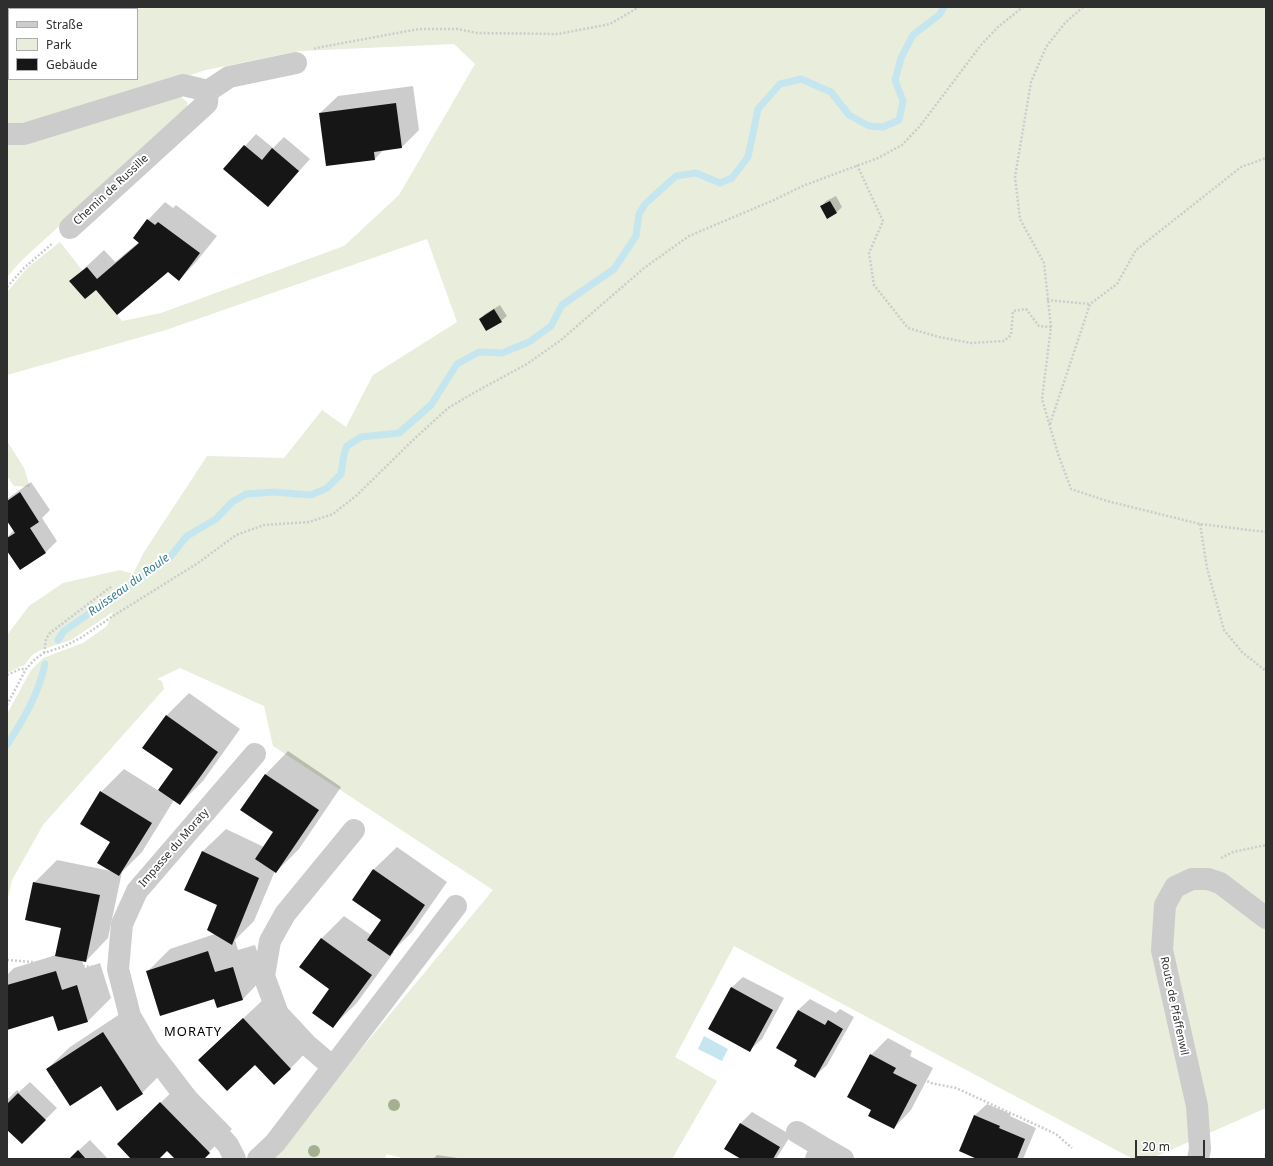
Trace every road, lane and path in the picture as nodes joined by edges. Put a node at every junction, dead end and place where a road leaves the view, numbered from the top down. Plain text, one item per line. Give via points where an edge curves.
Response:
1 (639, 7) edge
2 (1023, 7) edge
3 (1083, 7) edge
4 (296, 63) joint
5 (208, 91) junction
6 (7, 134) edge
7 (1266, 158) edge
8 (857, 165) junction
9 (70, 228) joint
10 (7, 287) edge
11 (1047, 300) junction
12 (1090, 304) junction
13 (1051, 327) junction
14 (1050, 425) junction
15 (1200, 524) junction
16 (1266, 532) edge
17 (112, 586) dead end
18 (44, 653) junction
19 (26, 669) junction
20 (1266, 671) edge
21 (7, 675) edge
22 (7, 705) edge
23 (255, 754) dead end
24 (354, 830) dead end
25 (1266, 845) edge
26 (1208, 879) junction
27 (456, 906) dead end
28 (1266, 918) edge
29 (7, 960) edge
30 (118, 969) junction
31 (333, 1067) junction
32 (906, 1070) dead end
33 (797, 1132) dead end
34 (1072, 1148) dead end
35 (819, 1153) edge
36 (235, 1159) edge
37 (258, 1159) edge
38 (843, 1159) edge
39 (1198, 1159) edge

1 - 4 path via 610,24 558,34 419,29 316,48
2 - 8 path via 981,45 920,126 902,145 878,158
3 - 11 path via 1065,23 1046,47 1031,82 1014,177 1020,219 1044,263
4 - 5 street via 229,77
5 - 6 street via 183,86 24,134
5 - 9 street, Chemin de Russille via 207,103
7 - 12 path via 1241,167 1136,250 1117,284
8 - 13 path via 883,221 869,254 874,285 908,328 972,343 1004,341 1011,335 1013,311 1026,309 1039,326
8 - 18 path via 689,236 644,268 561,340 527,364 448,408 358,495 333,514 309,522 264,524 236,535 82,637
9 - 10 path, Chemin de Russille via 24,268
11 - 12 path
11 - 13 path
12 - 14 path
13 - 14 path via 1042,399
14 - 15 path via 1071,489 1107,501
15 - 16 path
15 - 20 path via 1207,568 1224,630 1242,652
17 - 18 path via 50,633 46,639
18 - 19 path
19 - 21 path
19 - 22 path
23 - 30 street, Impasse du Moraty via 137,891 122,924
24 - 31 street via 285,914 270,941 264,976 278,1014 306,1044
25 - 26 path via 1233,852 1216,861
26 - 28 street via 1220,883
26 - 39 street, Route de Pfaffenwil via 1192,879 1175,887 1165,905 1162,950 1197,1106 1200,1149
27 - 31 street
29 - 30 path
30 - 36 street, Impasse du Moraty via 130,1016 149,1048 191,1104 228,1145
31 - 37 street via 275,1142
32 - 34 path via 931,1083 956,1088 1056,1134
33 - 35 street
35 - 38 street

